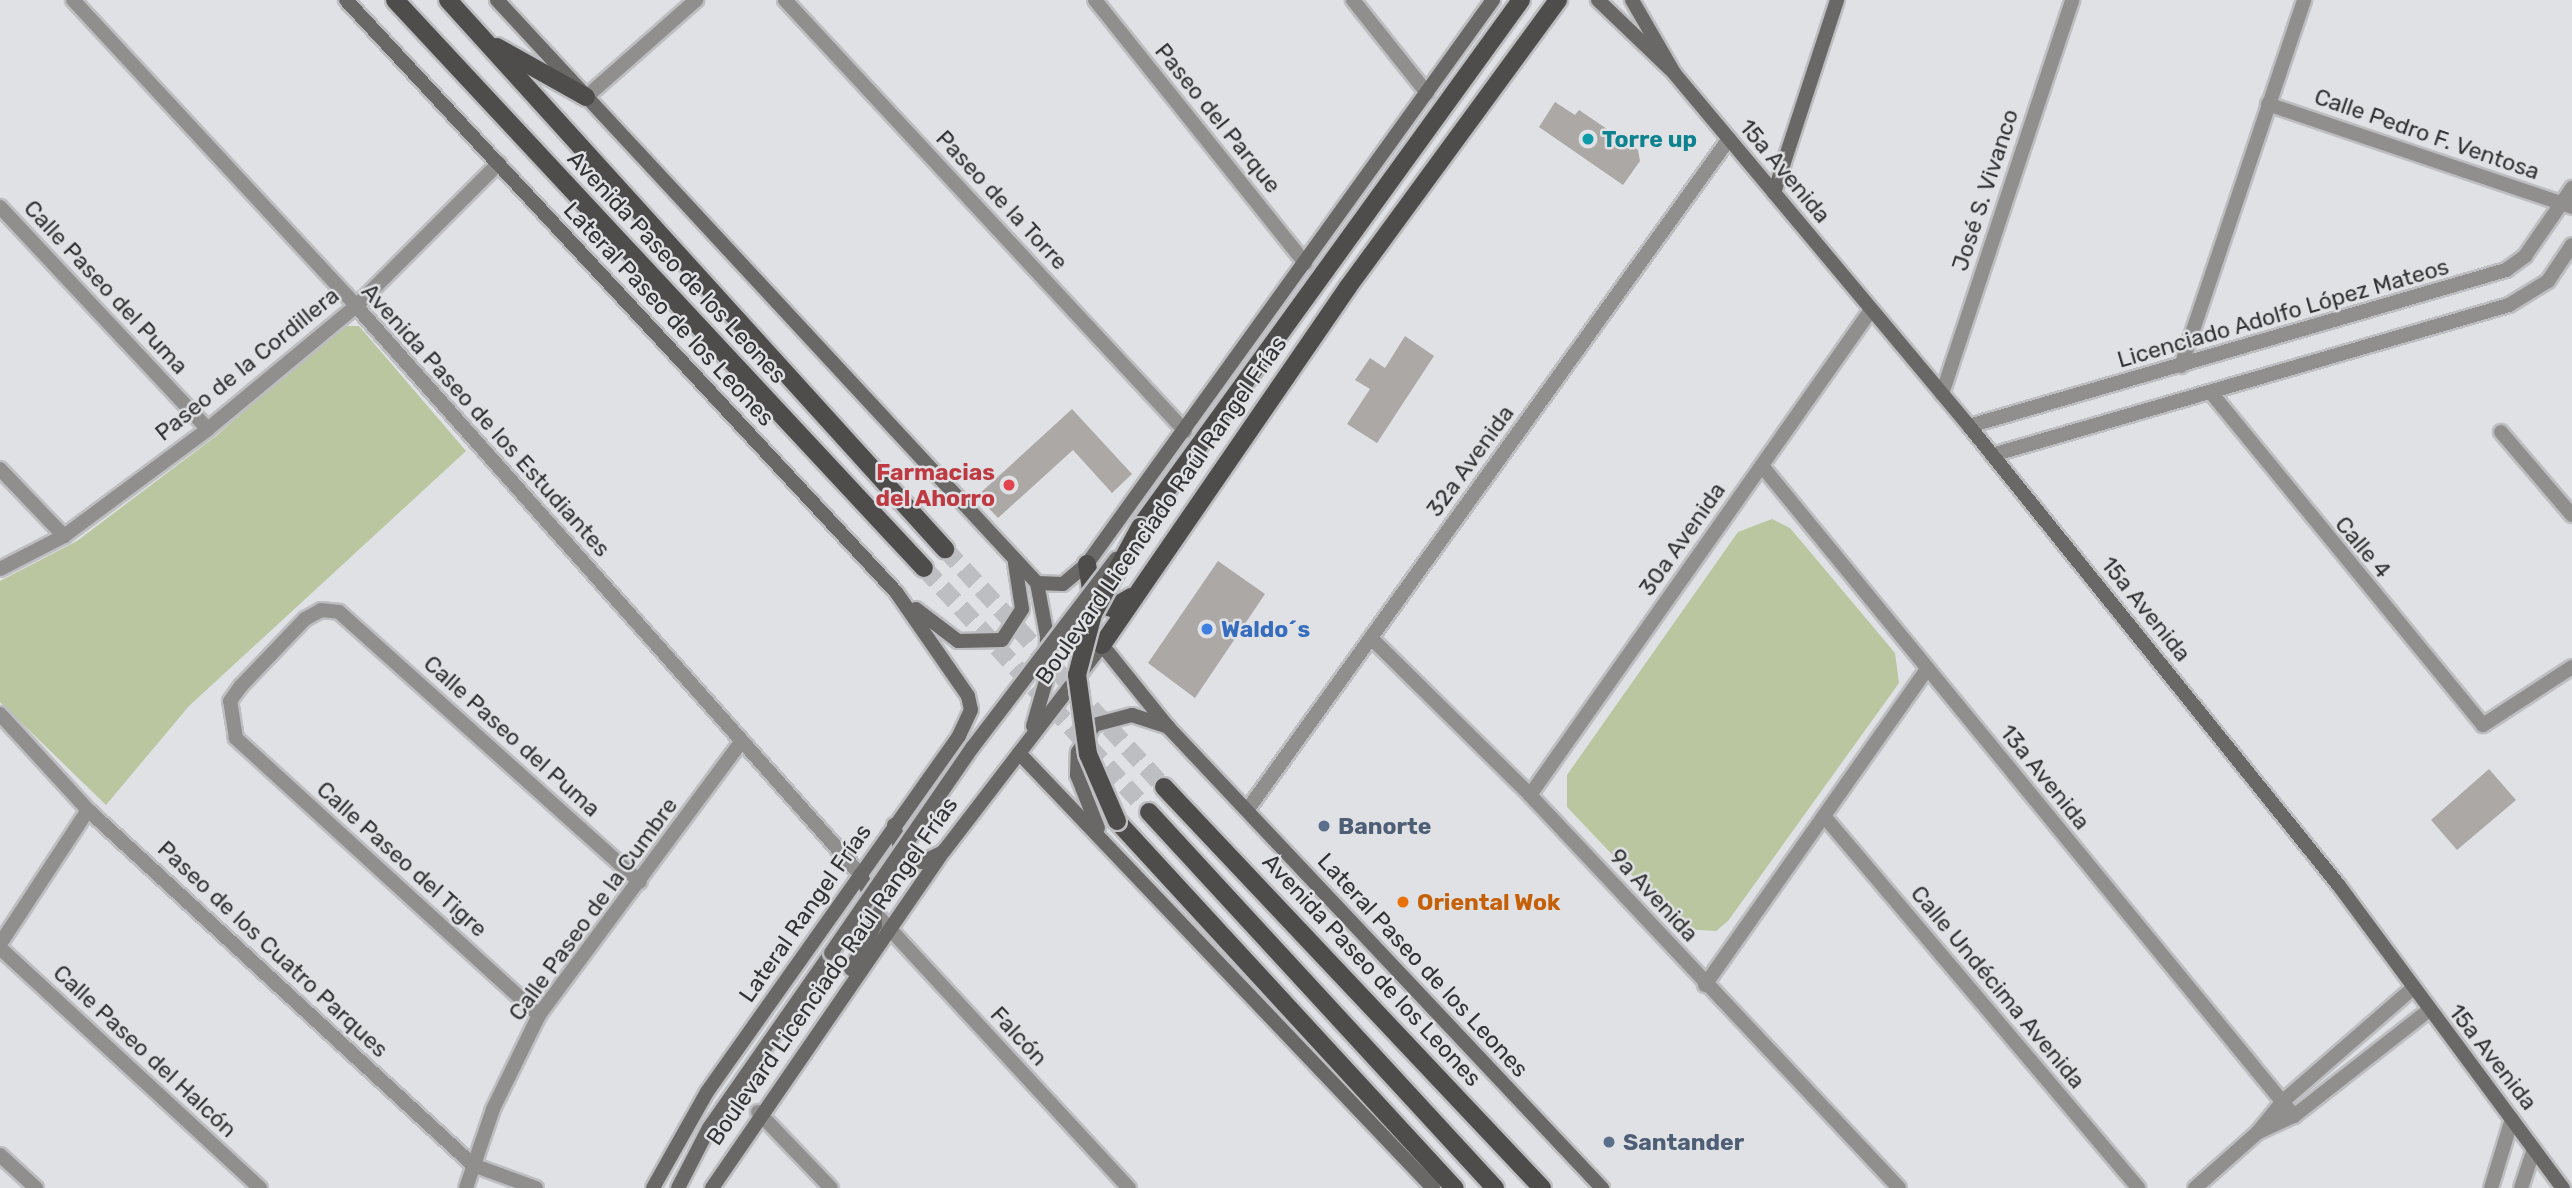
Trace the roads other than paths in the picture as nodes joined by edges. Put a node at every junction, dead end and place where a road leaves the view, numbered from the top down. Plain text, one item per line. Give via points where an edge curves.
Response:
1 (73, 0) edge
2 (346, 0) edge
3 (395, 0) edge
4 (448, 0) edge
5 (497, 0) edge
6 (696, 0) edge
7 (785, 0) edge
8 (1095, 0) edge
9 (1353, 0) edge
10 (1493, 0) edge
11 (1521, 0) edge
12 (1558, 0) edge
13 (1598, 0) edge
14 (1632, 0) edge
15 (1837, 0) edge
16 (2072, 0) edge
17 (2304, 0) edge
18 (484, 40) junction
19 (1674, 73) junction
20 (1427, 93) junction
21 (586, 96) junction
22 (2268, 104) junction
23 (1729, 139) junction
24 (499, 163) junction
25 (2572, 188) edge
26 (1774, 193) junction
27 (2567, 205) edge
28 (0, 207) edge
29 (2572, 245) edge
30 (1306, 264) junction
31 (356, 306) junction
32 (1871, 310) junction
33 (2181, 366) junction
34 (1942, 394) junction
35 (2213, 395) junction
36 (1969, 426) junction
37 (208, 429) junction
38 (1185, 431) junction
39 (2501, 432) dead end
40 (1992, 455) junction
41 (1762, 466) junction
42 (0, 469) edge
43 (2570, 509) edge
44 (1140, 527) junction
45 (64, 536) junction
46 (945, 549) tunnel mouth
47 (1015, 562) junction
48 (1087, 564) junction
49 (923, 568) tunnel mouth
50 (0, 569) edge
51 (1037, 583) junction
52 (896, 592) junction
53 (1138, 593) junction
54 (1371, 638) junction
55 (1101, 645) junction
56 (951, 664) joint
57 (2572, 667) edge
58 (1927, 669) junction
59 (0, 714) edge
60 (1169, 728) junction
61 (1031, 735) junction
62 (236, 738) joint
63 (741, 742) junction
64 (1019, 753) junction
65 (1164, 787) tunnel mouth
66 (1530, 795) junction
67 (1248, 809) junction
68 (88, 810) junction
69 (1149, 812) tunnel mouth
70 (1824, 816) junction
71 (894, 825) junction
72 (1109, 849) junction
73 (944, 851) junction
74 (860, 874) junction
75 (640, 882) junction
76 (876, 914) junction
77 (890, 929) junction
78 (0, 946) edge
79 (1705, 985) junction
80 (2412, 989) junction
81 (2429, 1010) junction
82 (539, 1015) junction
83 (826, 1017) junction
84 (2281, 1102) junction
85 (758, 1112) junction
86 (2294, 1116) junction
87 (2512, 1119) junction
88 (2258, 1132) junction
89 (2534, 1149) junction
90 (0, 1155) edge
91 (473, 1165) junction
92 (36, 1188) edge
93 (260, 1188) edge
94 (466, 1188) edge
95 (536, 1188) edge
96 (653, 1188) edge
97 (678, 1188) edge
98 (712, 1188) edge
99 (831, 1188) edge
100 (1129, 1188) edge
101 (1433, 1188) edge
102 (1455, 1188) edge
103 (1495, 1188) edge
104 (1542, 1188) edge
105 (1602, 1188) edge
106 (1899, 1188) edge
107 (2138, 1188) edge
108 (2195, 1188) edge
109 (2491, 1188) edge
110 (2521, 1188) edge
111 (2563, 1188) edge

1 - 31 street, Avenida Paseo de los Estudiantes
2 - 24 street, Lateral Paseo de los Leones
3 - 49 main road, Avenida Paseo de los Leones
4 - 18 main road, Avenida Paseo de los Leones
5 - 21 street
6 - 21 street
7 - 38 street, Paseo de la Torre
8 - 30 street, Paseo del Parque
9 - 20 street
10 - 20 street
11 - 44 main road, Boulevard Licenciado Raúl Rangel Frías
12 - 53 main road, Boulevard Licenciado Raúl Rangel Frías via 1348,287
13 - 19 street, 15a Avenida
14 - 19 street, 15a Avenida
15 - 26 street
16 - 34 street, José S. Vivanco
17 - 22 street
18 - 21 main road
18 - 46 main road, Avenida Paseo de los Leones
19 - 23 street, 15a Avenida
20 - 30 street
21 - 47 street
22 - 27 street, Calle Pedro F. Ventosa
22 - 33 street
23 - 26 street, 15a Avenida
23 - 54 street, 32a Avenida
24 - 31 street, Paseo de la Cordillera
24 - 52 street, Lateral Paseo de los Leones
25 - 27 street, Licenciado Adolfo López Mateos
26 - 32 street, 15a Avenida
27 - 33 street, Licenciado Adolfo López Mateos via 2525,257 2506,270
28 - 37 street, Calle Paseo del Puma
29 - 35 street via 2548,281 2509,305
30 - 38 street
31 - 37 street, Paseo de la Cordillera
31 - 63 street, Avenida Paseo de los Estudiantes
32 - 34 street, 15a Avenida
32 - 41 street, 30a Avenida
33 - 36 street, Licenciado Adolfo López Mateos
34 - 36 street, 15a Avenida
35 - 40 street
35 - 57 street, Calle 4 via 2483,725
36 - 40 street, 15a Avenida
37 - 45 street, Paseo de la Cordillera
38 - 48 street
39 - 43 street
40 - 80 street, 15a Avenida via 2340,887
41 - 58 street, 13a Avenida
41 - 66 street, 30a Avenida
42 - 45 street
44 - 97 street, Boulevard Licenciado Raúl Rangel Frías, bridge via 972,748 709,1128
44 - 102 main road, bridge via 1093,614 1077,675 1088,754 1117,821
45 - 50 street, Paseo de la Cordillera
47 - 51 street
47 - 52 street via 1022,609 1002,640 958,641
48 - 51 street via 1063,584
48 - 53 main road via 1093,603 1112,608
51 - 61 street via 1047,636 1046,681
52 - 56 street, Lateral Paseo de los Leones
53 - 55 main road, Boulevard Licenciado Raúl Rangel Frías
54 - 66 street, 9a Avenida
54 - 67 street, 32a Avenida
55 - 60 street, Lateral Paseo de los Leones
55 - 61 street, Boulevard Licenciado Raúl Rangel Frías
56 - 71 street, Lateral Rangel Frías via 968,696 966,724
58 - 70 street
58 - 84 street, 13a Avenida
59 - 68 street, Paseo de los Cuatro Parques
60 - 67 street, Lateral Paseo de los Leones
60 - 72 street via 1132,715 1111,716 1094,725 1079,752 1082,798
61 - 64 street, Boulevard Licenciado Raúl Rangel Frías
62 - 75 street, Calle Paseo del Puma via 230,701 305,619 321,610 354,623
62 - 82 street, Calle Paseo del Tigre
63 - 74 street, Avenida Paseo de los Estudiantes
63 - 75 street, Calle Paseo de la Cumbre
64 - 72 street
64 - 73 street, Boulevard Licenciado Raúl Rangel Frías
65 - 104 main road, Avenida Paseo de los Leones
66 - 79 street, 9a Avenida
67 - 105 street, Lateral Paseo de los Leones
68 - 78 street
68 - 91 street, Paseo de los Cuatro Parques
69 - 103 main road
70 - 79 street
70 - 107 street, Calle Undécima Avenida
71 - 73 street via 898,847 911,863
71 - 74 street, Lateral Rangel Frías
72 - 101 street
73 - 77 street, Boulevard Licenciado Raúl Rangel Frías
74 - 76 street
74 - 96 street, Lateral Rangel Frías via 679,1134
75 - 82 street, Calle Paseo de la Cumbre
76 - 77 street, Falcón
76 - 83 street
77 - 83 street, Boulevard Licenciado Raúl Rangel Frías
77 - 100 street, Falcón
78 - 93 street, Calle Paseo del Halcón
79 - 106 street, 9a Avenida
80 - 81 street, 15a Avenida
80 - 84 street
81 - 86 street
81 - 87 street, 15a Avenida
82 - 91 street, Calle Paseo de la Cumbre
83 - 85 street, Boulevard Licenciado Raúl Rangel Frías
84 - 86 street, 13a Avenida
84 - 88 street
85 - 98 street, Boulevard Licenciado Raúl Rangel Frías
85 - 99 street
86 - 88 street
87 - 89 street, 15a Avenida
87 - 109 street
88 - 108 street
89 - 110 street
89 - 111 street, 15a Avenida
90 - 92 street
91 - 94 street, Calle Paseo de la Cumbre
91 - 95 street, Paseo de los Cuatro Parques

